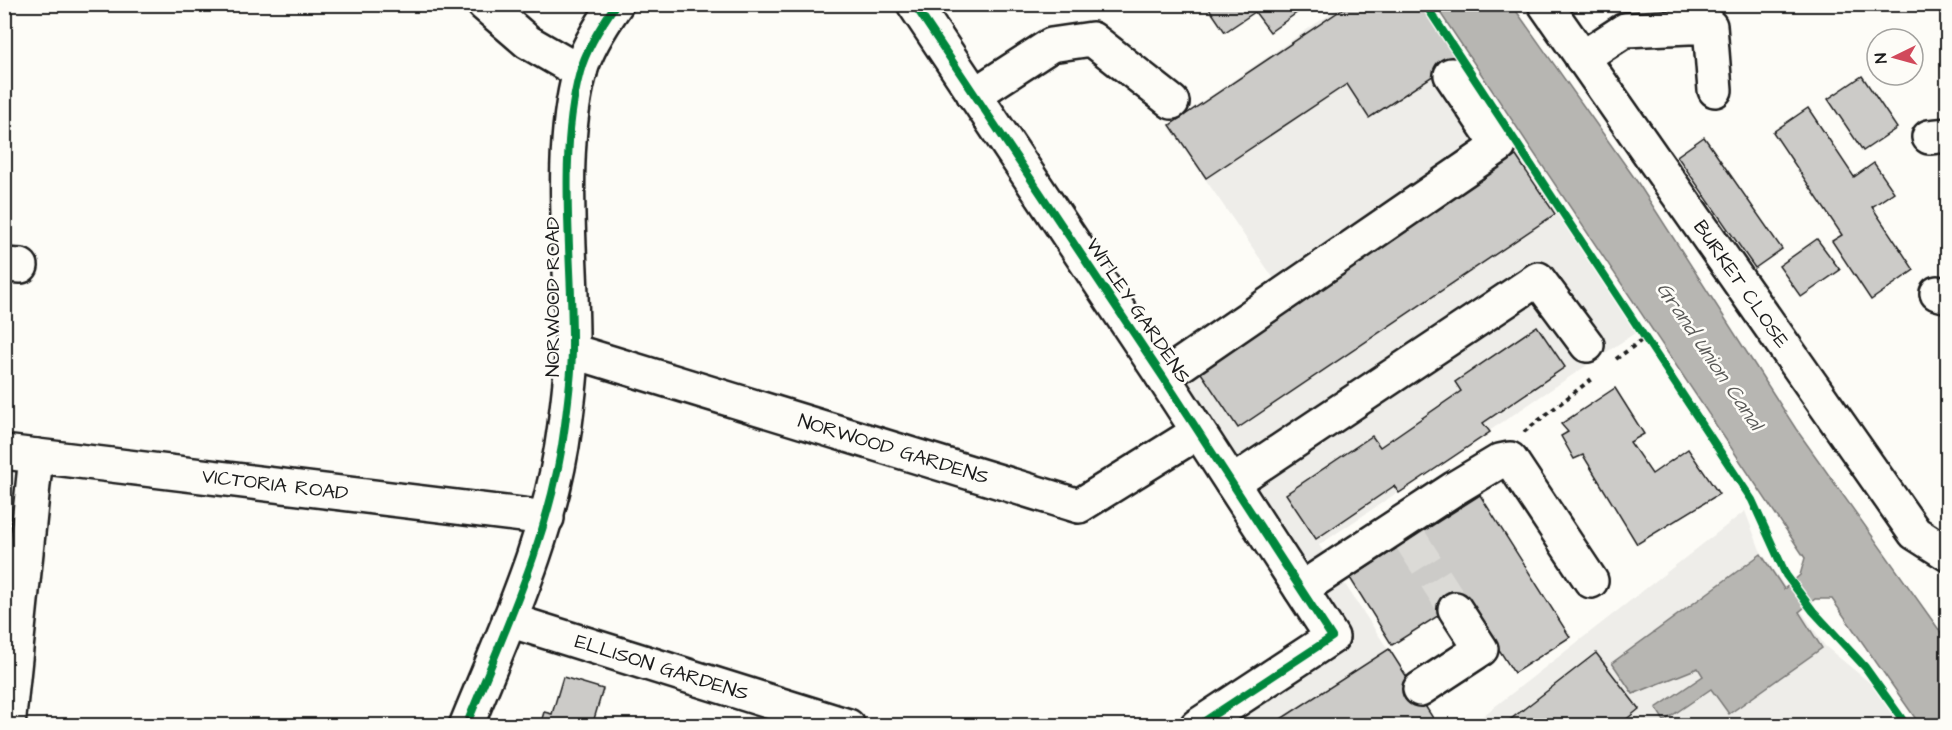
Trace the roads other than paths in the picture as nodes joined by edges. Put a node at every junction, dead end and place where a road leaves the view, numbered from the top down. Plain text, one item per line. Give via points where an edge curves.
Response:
1 (484, 4) edge
2 (616, 4) edge
3 (914, 4) edge
4 (1545, 4) edge
5 (1582, 58) junction
6 (1454, 63) road end
7 (580, 72) junction
8 (1715, 90) dead end
9 (974, 95) junction
10 (1172, 102) dead end
11 (572, 351) junction
12 (1593, 359) road end
13 (1163, 378) junction
14 (1198, 432) junction
15 (4, 452) edge
16 (36, 456) junction
17 (1232, 483) junction
18 (547, 518) junction
19 (1947, 554) edge
20 (1591, 581) dead end
21 (1301, 589) junction
22 (1455, 609) tunnel mouth
23 (509, 620) junction
24 (1420, 689) dead end
25 (8, 726) edge
26 (466, 726) edge
27 (848, 726) edge
28 (1197, 726) edge

1 - 7 street via 528,42
2 - 7 street, NORWOOD ROAD via 602,24
3 - 9 street, WITLEY GARDENS
4 - 5 street, BURKET CLOSE
5 - 8 street via 1625,30 1710,26
5 - 19 street, BURKET CLOSE via 1916,533
6 - 13 street via 1499,146
7 - 11 street, NORWOOD ROAD via 569,183
9 - 10 street via 1051,45 1092,39
9 - 13 street, WITLEY GARDENS
11 - 14 street, NORWOOD GARDENS via 1079,506
11 - 18 street, NORWOOD ROAD via 564,428
12 - 17 street via 1538,279
13 - 14 street, WITLEY GARDENS
14 - 17 street, WITLEY GARDENS
15 - 16 street, VICTORIA ROAD
16 - 18 street, VICTORIA ROAD
16 - 25 street
17 - 21 street, WITLEY GARDENS
18 - 23 street, NORWOOD ROAD
20 - 21 street via 1510,459 1500,460 1405,530
21 - 28 street, WITLEY GARDENS via 1332,637
22 - 24 street via 1481,649
23 - 26 street, NORWOOD ROAD
23 - 27 street, ELLISON GARDENS

